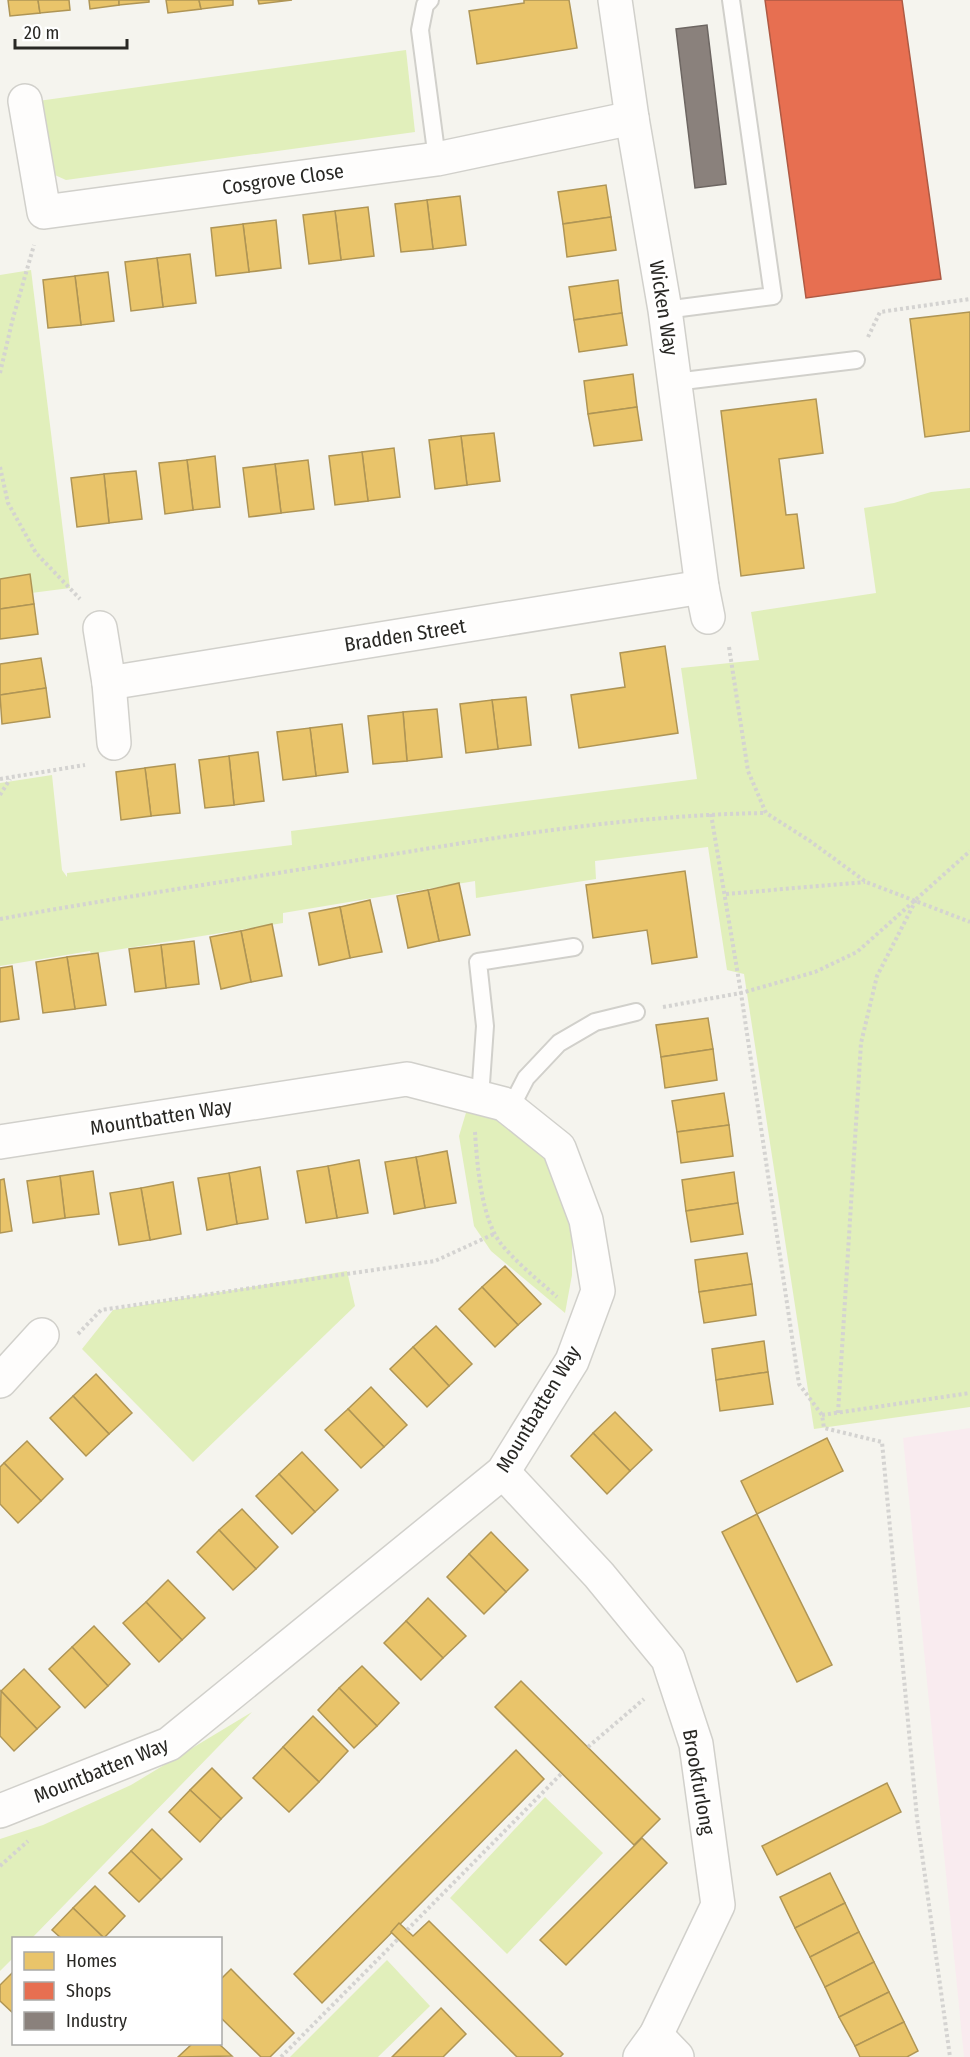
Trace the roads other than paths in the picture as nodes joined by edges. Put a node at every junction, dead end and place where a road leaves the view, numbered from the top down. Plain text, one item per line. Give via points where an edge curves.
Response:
1 (430, 0) edge
2 (615, 0) edge
3 (731, 0) edge
4 (25, 101) dead end
5 (632, 118) junction
6 (437, 159) junction
7 (665, 310) junction
8 (856, 360) road end
9 (675, 382) junction
10 (705, 602) joint
11 (100, 628) road end
12 (109, 683) junction
13 (114, 743) road end
14 (574, 947) dead end
15 (636, 1012) road end
16 (480, 1098) junction
17 (510, 1109) junction
18 (0, 1142) edge
19 (42, 1335) road end
20 (0, 1381) edge
21 (503, 1472) junction
22 (0, 1811) edge
23 (658, 2050) edge

1 - 6 lane via 425,5 420,30
2 - 5 street, Wicken Way
3 - 7 lane via 774,296
4 - 6 street, Cosgrove Close via 44,212
5 - 6 street, Cosgrove Close
5 - 7 street, Wicken Way
7 - 9 street, Wicken Way
8 - 9 lane
9 - 10 street, Wicken Way
10 - 12 street, Bradden Street
11 - 12 street
12 - 13 street
14 - 16 lane via 478,962 485,1026
15 - 17 lane via 595,1022 559,1044 526,1078
16 - 17 street, Mountbatten Way
16 - 18 street, Mountbatten Way via 407,1079
17 - 21 street, Mountbatten Way via 559,1148 586,1220 598,1291 572,1361
19 - 20 street
21 - 22 street, Mountbatten Way via 169,1744
21 - 23 street, Brookfurlong via 599,1575 668,1659 696,1744 718,1905

